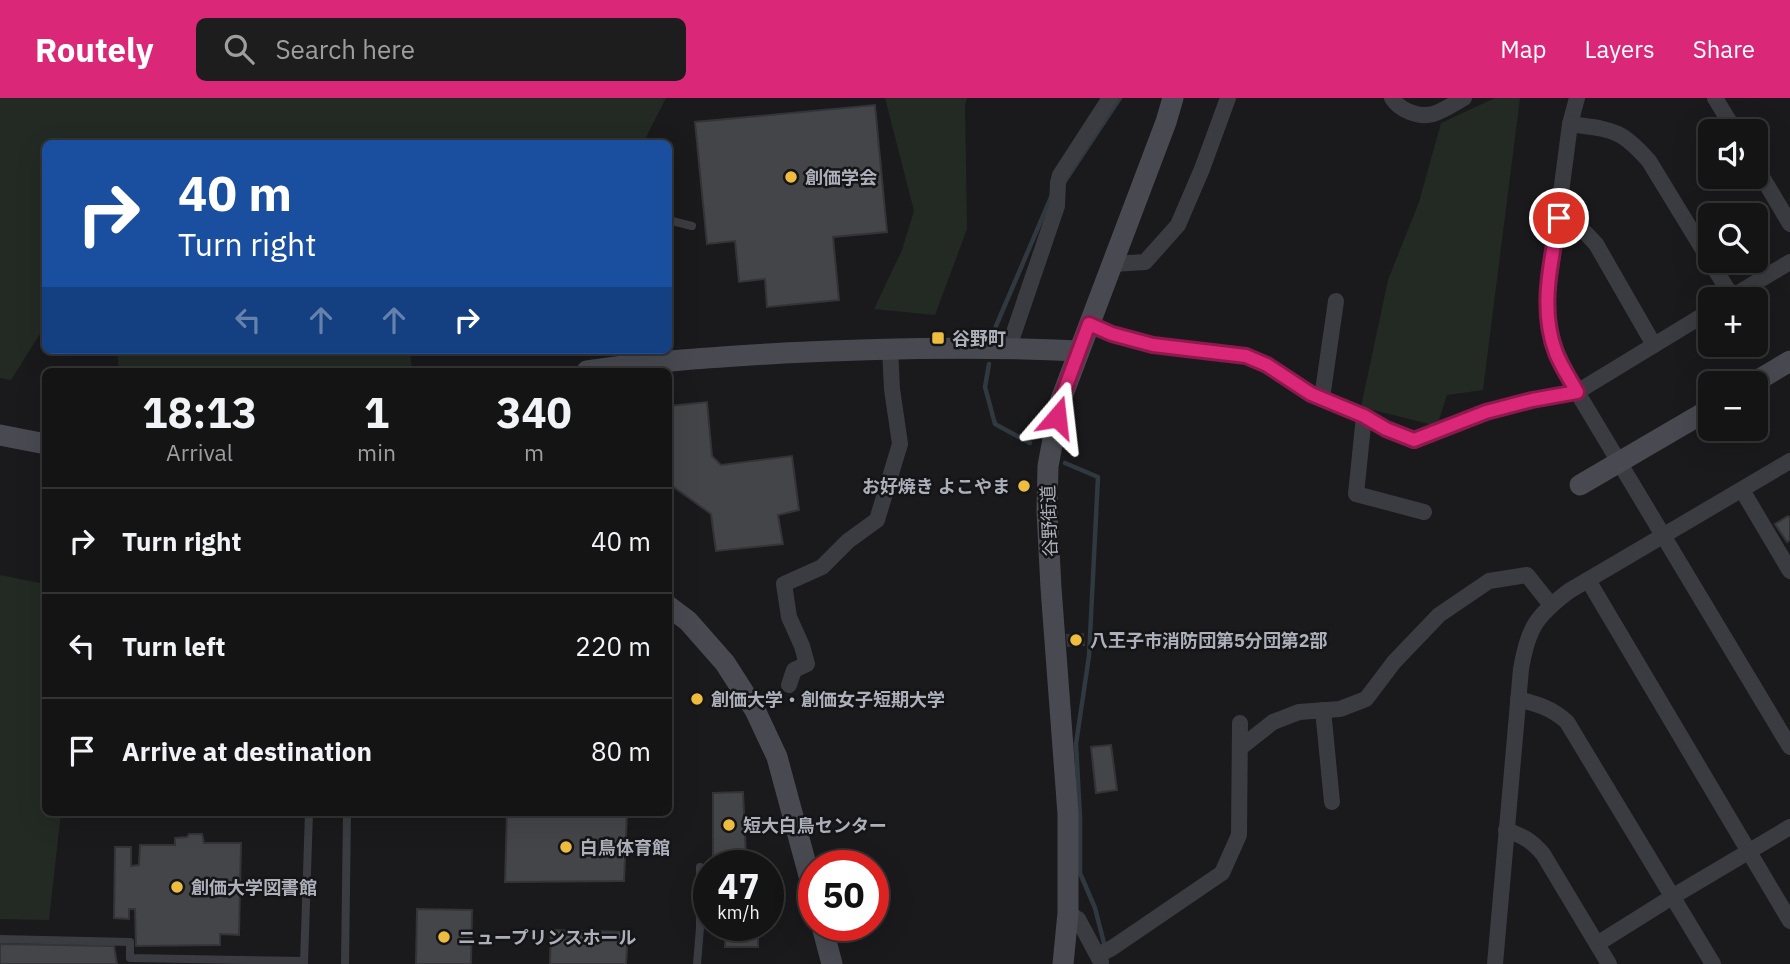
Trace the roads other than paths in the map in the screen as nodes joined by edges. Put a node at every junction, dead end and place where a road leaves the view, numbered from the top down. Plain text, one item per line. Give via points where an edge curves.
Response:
1 (1110, 98) edge
2 (1173, 98) edge
3 (1228, 98) edge
4 (1392, 98) edge
5 (1464, 98) edge
6 (1715, 98) edge
7 (1574, 99) edge
8 (1728, 119) edge
9 (1570, 124) junction
10 (1768, 187) edge
11 (1559, 218) junction
12 (672, 221) edge
13 (1790, 224) edge
14 (692, 226) dead end
15 (1790, 262) edge
16 (1113, 264) junction
17 (1723, 287) edge
18 (1748, 287) edge
19 (1336, 301) dead end
20 (1698, 318) edge
21 (1089, 324) junction
22 (1654, 345) junction
23 (1009, 347) junction
24 (890, 349) junction
25 (1079, 351) junction
26 (1790, 361) edge
27 (598, 368) edge
28 (1768, 374) edge
29 (1577, 392) junction
30 (1322, 398) junction
31 (1364, 416) junction
32 (1698, 416) edge
33 (0, 435) edge
34 (42, 443) edge
35 (1790, 461) edge
36 (1620, 462) junction
37 (1580, 485) dead end
38 (1742, 490) junction
39 (1424, 512) dead end
40 (1664, 537) junction
41 (1790, 571) edge
42 (1588, 580) junction
43 (1551, 605) junction
44 (672, 609) edge
45 (789, 685) dead end
46 (1518, 699) junction
47 (1323, 710) junction
48 (1240, 723) dead end
49 (1790, 747) edge
50 (1240, 748) junction
51 (1332, 802) dead end
52 (309, 816) edge
53 (347, 816) edge
54 (1790, 827) edge
55 (1506, 830) junction
56 (802, 850) edge
57 (1748, 851) junction
58 (1672, 897) junction
59 (1068, 913) junction
60 (1790, 921) edge
61 (0, 939) edge
62 (699, 941) edge
63 (826, 941) edge
64 (1597, 944) junction
65 (1103, 955) edge
66 (304, 962) edge
67 (345, 964) edge
68 (697, 964) edge
69 (832, 964) edge
70 (1063, 964) edge
71 (1495, 964) edge
72 (1609, 964) edge
73 (1713, 964) edge

1 - 23 street via 1060,175 1056,206
2 - 16 street, 谷野街道
3 - 16 street via 1178,225 1145,262
4 - 5 street via 1409,113 1431,115
6 - 8 street
7 - 9 street
9 - 11 street
9 - 17 street via 1613,130 1632,141 1649,161
10 - 13 street
11 - 22 street via 1577,225 1596,244
11 - 29 street via 1547,300 1548,325 1556,353
12 - 14 lane
15 - 18 street
16 - 21 street, 谷野街道
19 - 30 street
20 - 22 street
21 - 25 street, 谷野街道
21 - 30 street via 1153,345 1246,356
22 - 29 street
23 - 24 street
23 - 25 street
24 - 27 street via 624,361
24 - 45 street via 900,444 877,520 822,567 784,584 789,617 807,664 794,670
25 - 59 street, 谷野街道 via 1060,402 1047,487 1068,814
26 - 28 street
29 - 31 street via 1486,412 1414,440
29 - 36 street
30 - 31 street
31 - 39 street via 1356,494
32 - 36 street
33 - 34 street
35 - 38 street
36 - 37 street
36 - 40 street
38 - 40 street
38 - 41 street
40 - 42 street
40 - 49 street
42 - 43 street
42 - 57 street
43 - 46 street via 1535,623 1525,647
43 - 47 street via 1527,575 1489,581 1438,615 1366,699
44 - 56 street via 725,663 755,710 777,757
46 - 55 street
46 - 58 street via 1547,707 1567,722
47 - 50 street via 1299,712 1273,722
47 - 51 street
48 - 50 street
50 - 65 street via 1239,835 1222,873
52 - 66 lane
53 - 67 lane
54 - 57 street
55 - 64 street via 1525,837 1543,854
55 - 71 street
57 - 58 street
57 - 60 street
58 - 64 street
58 - 73 street
59 - 65 street via 1078,919
59 - 70 street, 谷野街道
61 - 66 lane via 131,942 130,958
62 - 68 lane
63 - 69 street
64 - 72 street

